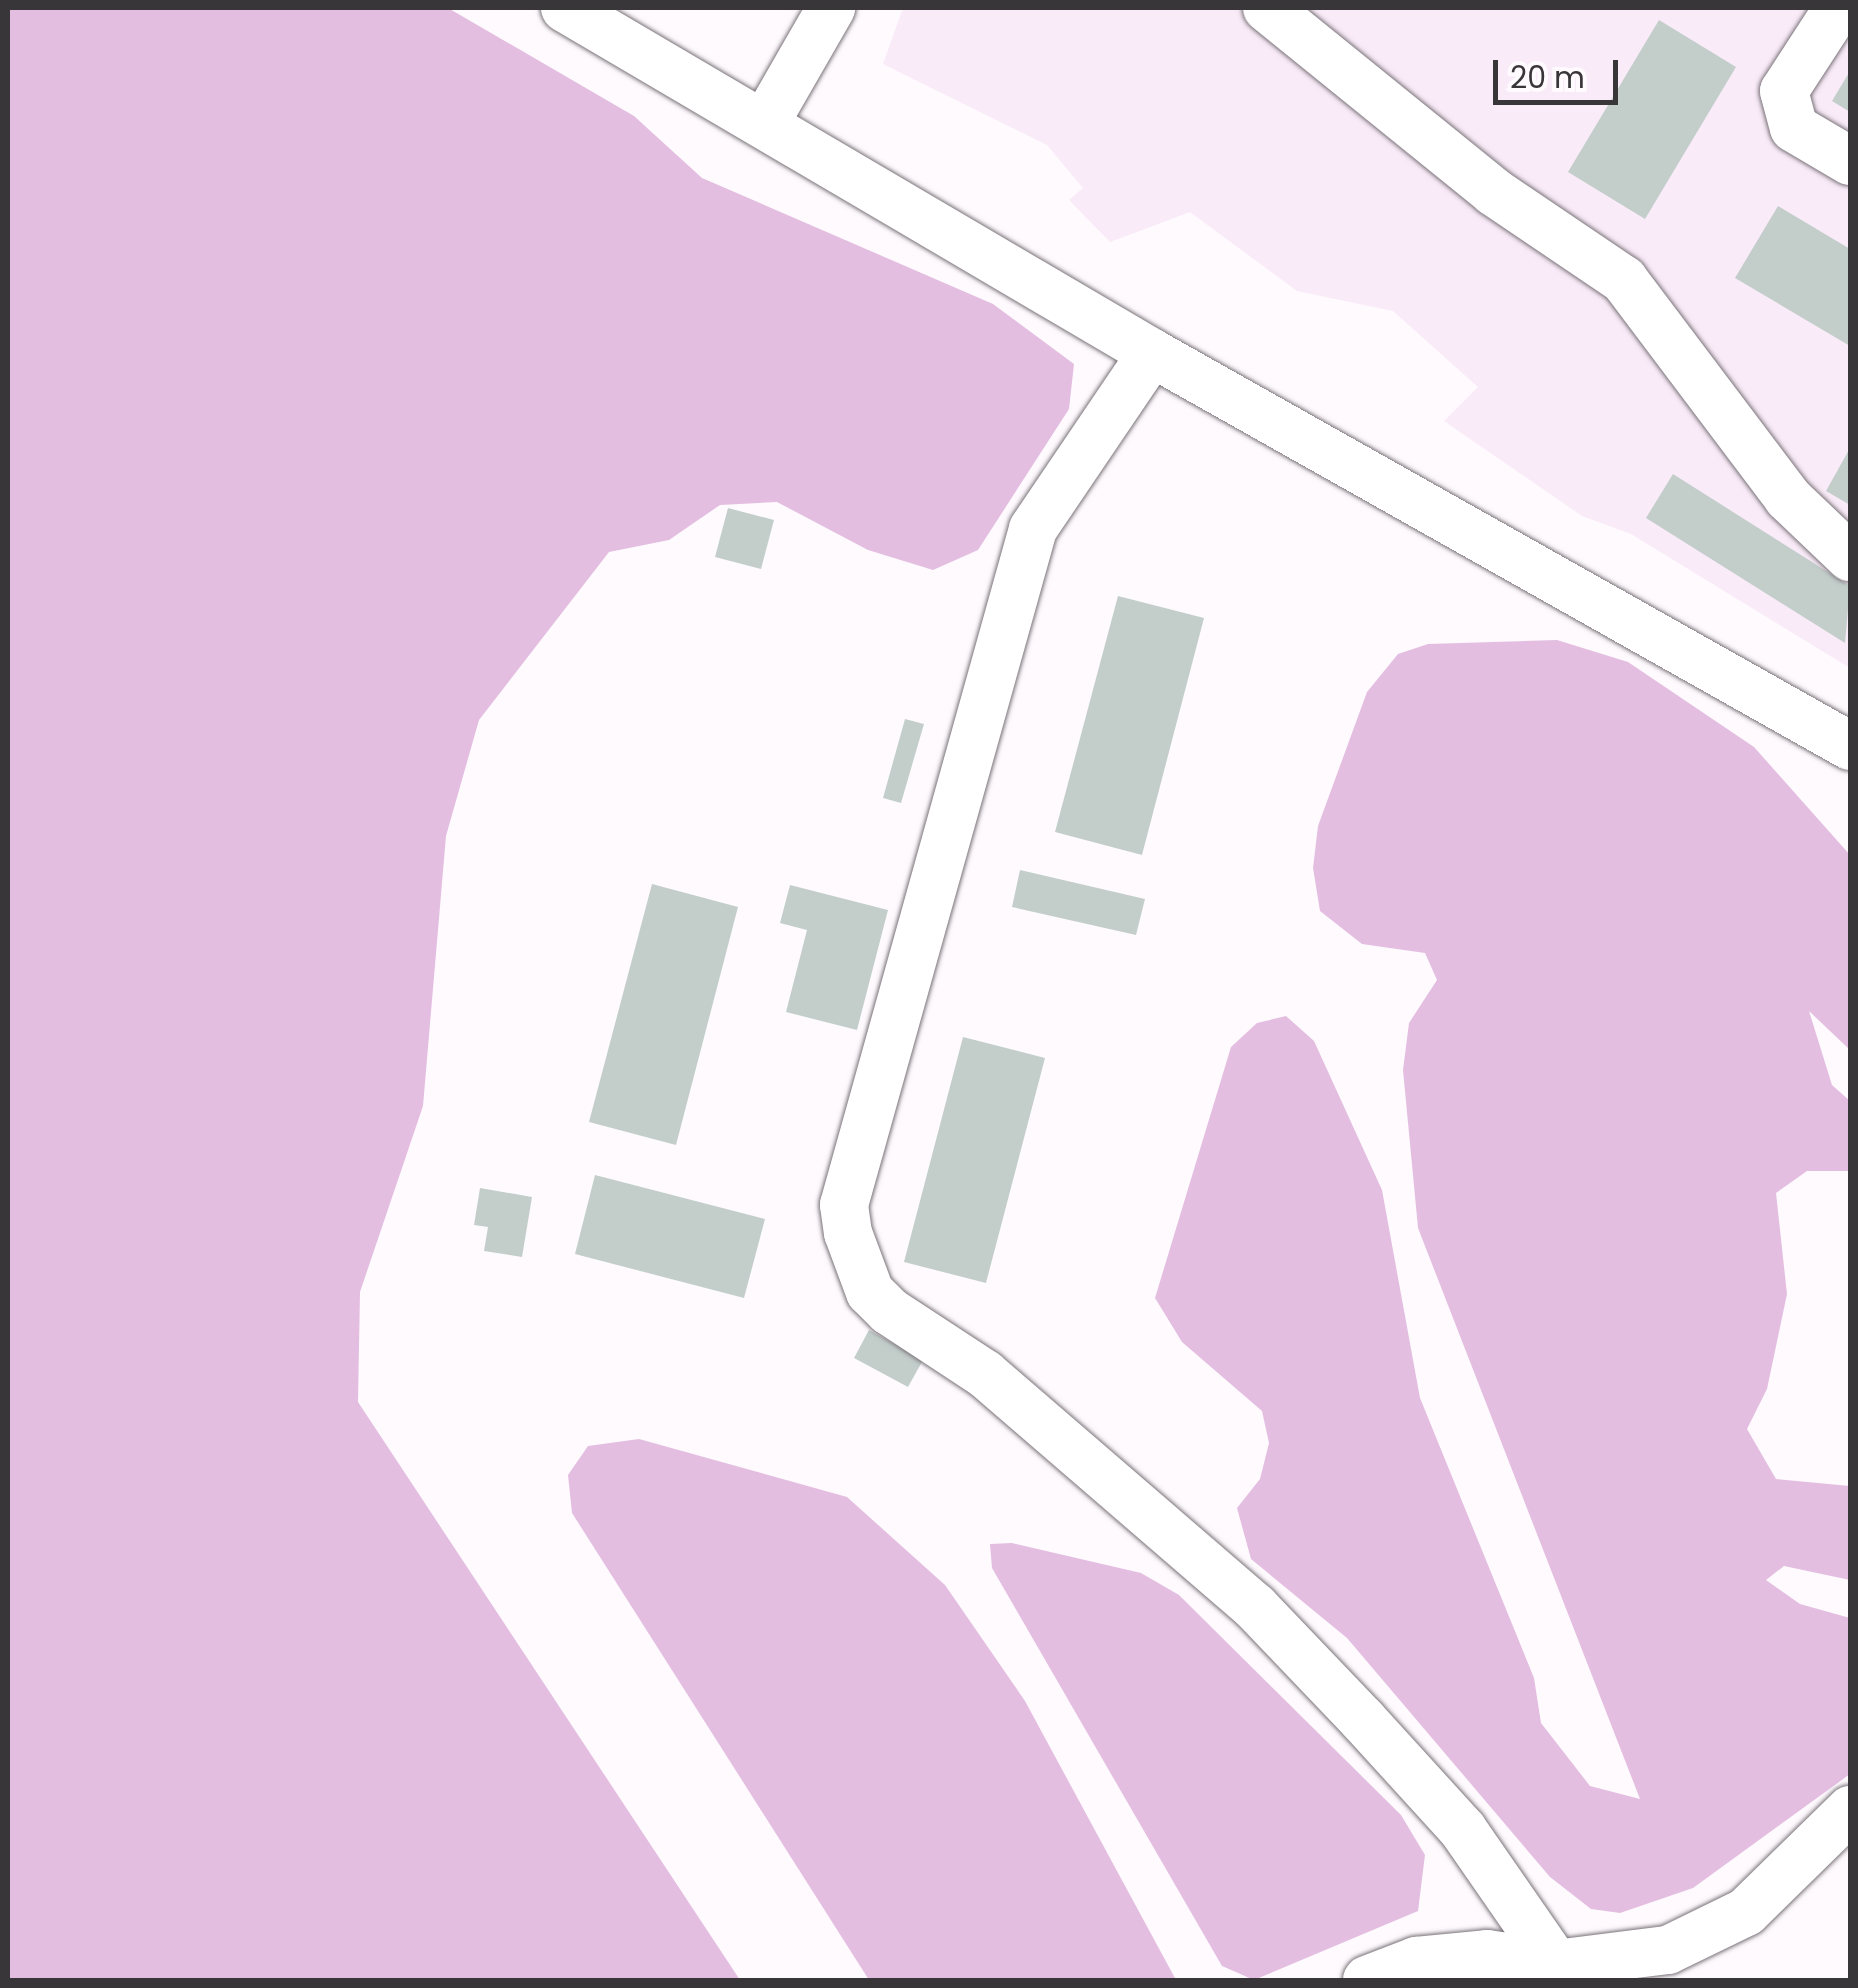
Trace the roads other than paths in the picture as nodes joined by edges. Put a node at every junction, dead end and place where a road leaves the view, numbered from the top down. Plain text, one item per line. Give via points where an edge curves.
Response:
1 (565, 8) edge
2 (830, 8) edge
3 (1267, 8) edge
4 (1838, 8) edge
5 (765, 123) junction
6 (1850, 161) edge
7 (1152, 354) junction
8 (1850, 557) edge
9 (1850, 746) edge
10 (1850, 1810) edge
11 (1561, 1972) edge
12 (1367, 1980) edge

1 - 5 street
2 - 5 street
3 - 8 street via 1494,192 1624,280 1788,498
4 - 6 street via 1784,90 1794,128
5 - 7 street
7 - 9 street
7 - 11 street via 1033,529 844,1205 848,1233 870,1292 889,1310 985,1374 1254,1607 1350,1706 1463,1830
10 - 11 street via 1746,1912 1668,1950
11 - 12 street via 1488,1954 1416,1961

